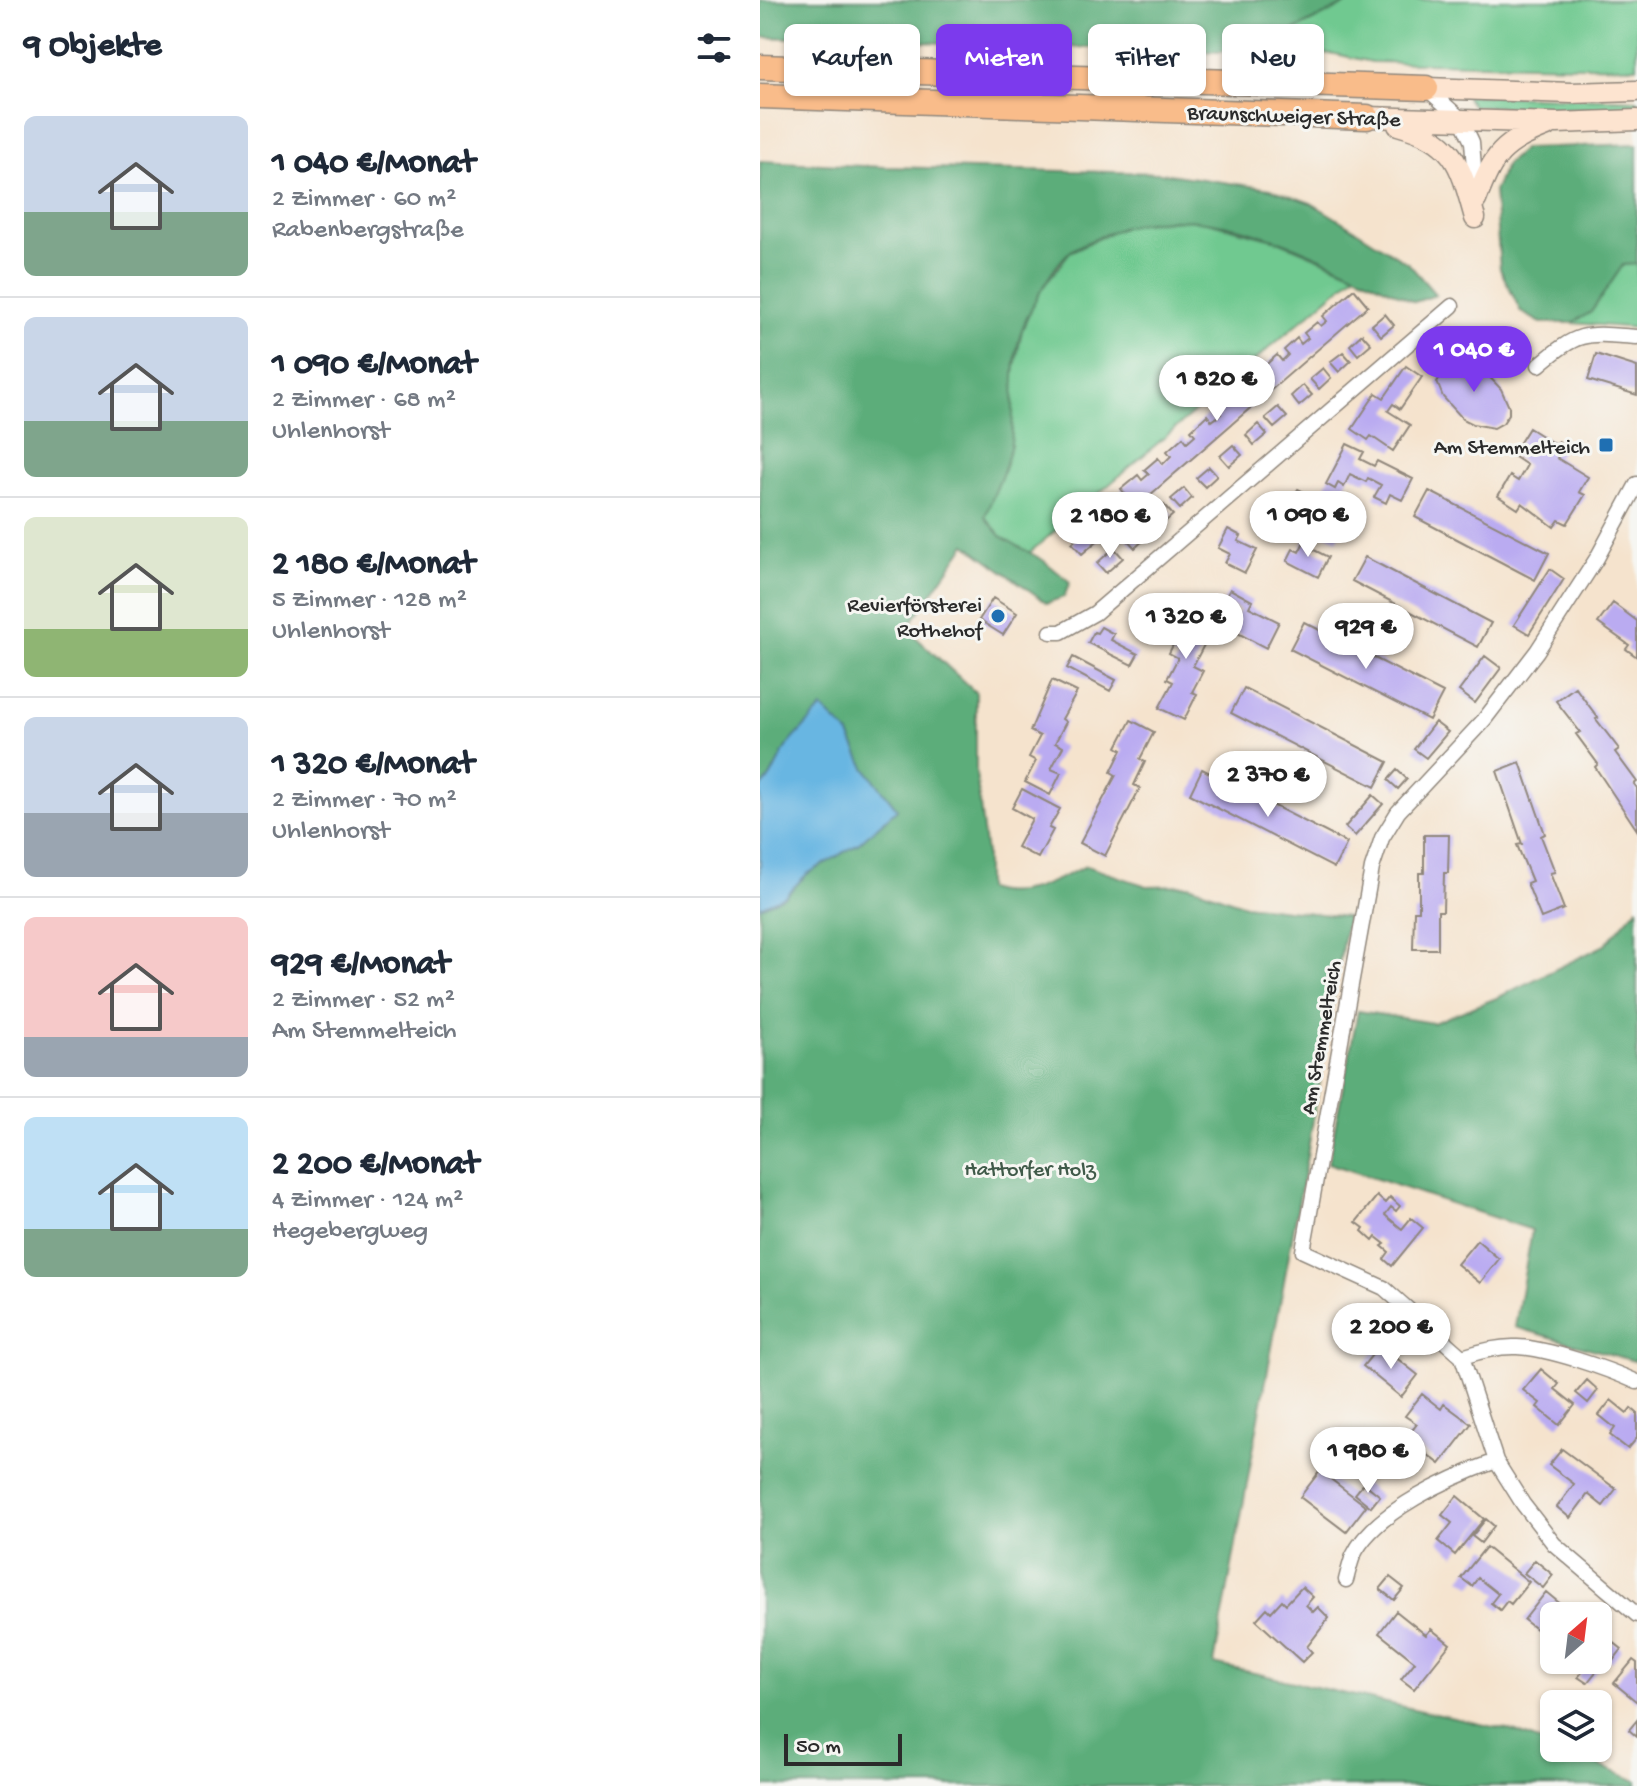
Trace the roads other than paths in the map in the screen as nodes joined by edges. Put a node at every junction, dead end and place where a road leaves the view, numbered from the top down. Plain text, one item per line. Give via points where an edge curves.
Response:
1 (760, 67) edge
2 (1426, 88) junction
3 (1637, 91) edge
4 (760, 96) edge
5 (1367, 117) junction
6 (1461, 119) junction
7 (1637, 120) edge
8 (1557, 123) junction
9 (1476, 209) junction
10 (1452, 306) dead end
11 (1637, 337) edge
12 (1539, 365) dead end
13 (1637, 484) edge
14 (1051, 632) dead end
15 (1462, 1357) junction
16 (1637, 1382) edge
17 (1496, 1461) junction
18 (1346, 1580) dead end
19 (1637, 1615) edge

1 - 2 highway, Braunschweiger Straße
2 - 3 main road, Braunschweiger Straße
2 - 6 street
4 - 5 highway, Braunschweiger Straße
5 - 6 main road, Braunschweiger Straße
5 - 9 main road via 1425,132 1442,143 1455,159
6 - 8 main road, Braunschweiger Straße
6 - 9 street via 1472,142
7 - 8 main road, Braunschweiger Straße
8 - 9 main road via 1497,154
10 - 14 street via 1095,613
11 - 12 street via 1585,335 1566,342
13 - 15 street, Am Stemmelteich via 1537,651 1484,720 1398,812 1372,868 1303,1251 1384,1288
15 - 16 street via 1519,1347
15 - 17 street
17 - 18 street via 1453,1477 1379,1524 1354,1554
17 - 19 street via 1554,1544

